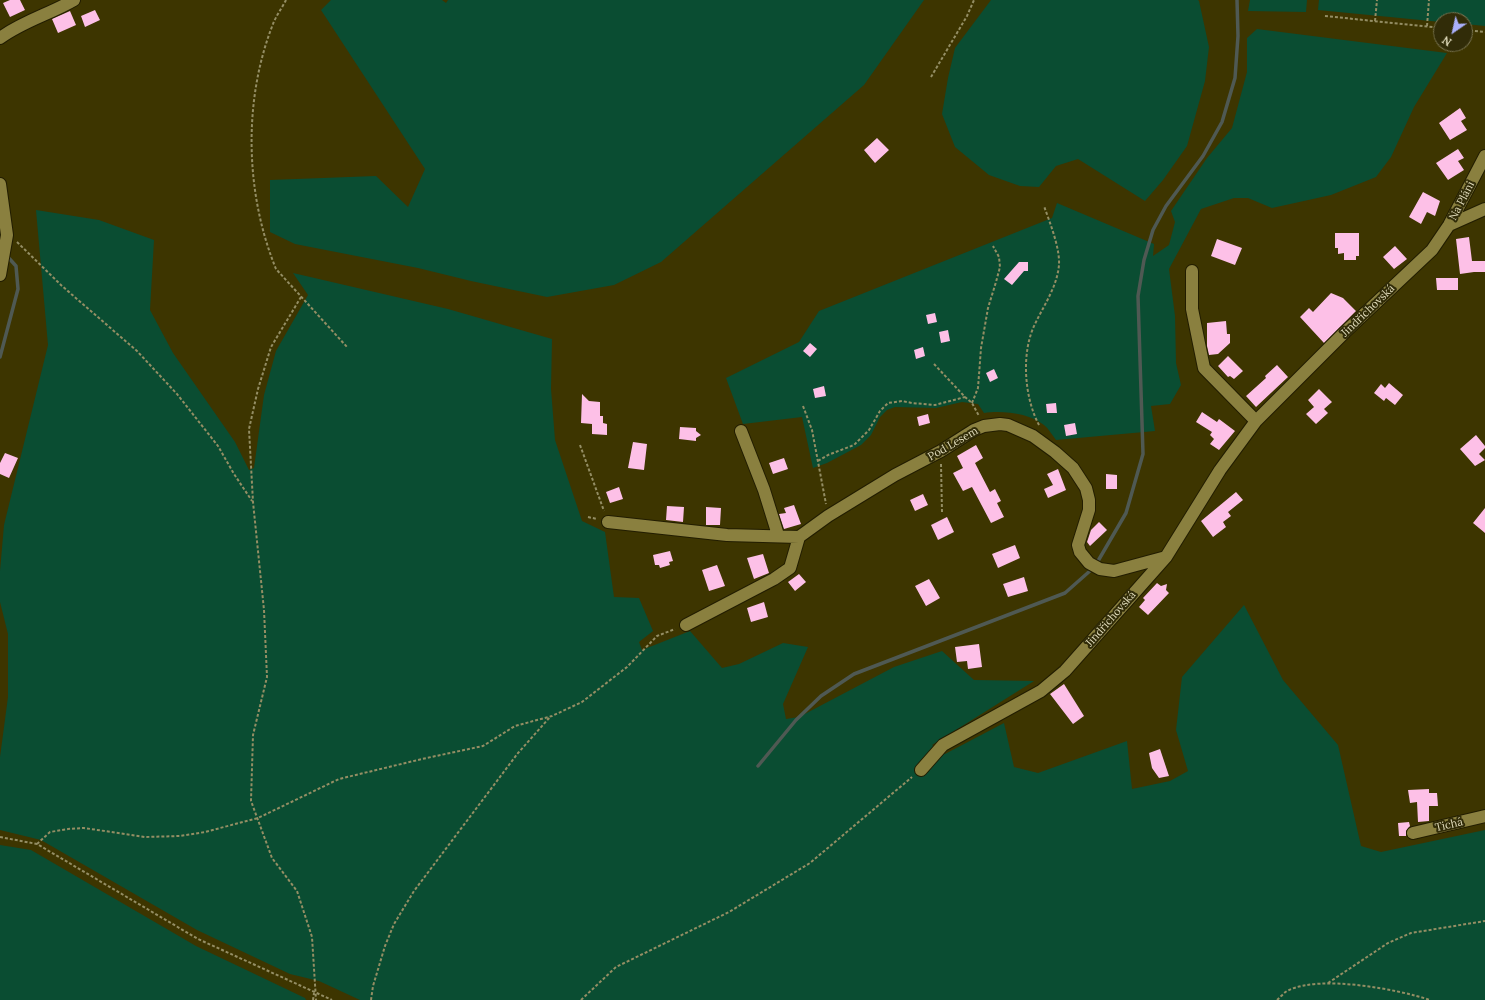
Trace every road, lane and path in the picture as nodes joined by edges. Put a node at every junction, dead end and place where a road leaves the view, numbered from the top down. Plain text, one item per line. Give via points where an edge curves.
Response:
1 (74, 0) edge
2 (286, 0) edge
3 (974, 0) edge
4 (1377, 0) edge
5 (1429, 0) edge
6 (1325, 16) dead end
7 (1375, 21) junction
8 (1427, 26) junction
9 (1433, 27) edge
10 (1473, 31) edge
11 (1485, 32) edge
12 (0, 38) edge
13 (931, 77) dead end
14 (1485, 156) edge
15 (0, 184) edge
16 (1044, 206) dead end
17 (1485, 209) edge
18 (1449, 225) junction
19 (6, 240) junction
20 (993, 246) dead end
21 (1192, 271) dead end
22 (0, 275) edge
23 (302, 297) junction
24 (347, 347) dead end
25 (934, 364) dead end
26 (965, 398) junction
27 (803, 406) dead end
28 (1256, 421) junction
29 (1040, 426) dead end
30 (741, 431) dead end
31 (580, 445) dead end
32 (941, 451) junction
33 (818, 461) junction
34 (253, 502) junction
35 (942, 512) dead end
36 (828, 516) junction
37 (608, 522) joint
38 (778, 535) junction
39 (799, 537) junction
40 (1166, 557) junction
41 (686, 624) joint
42 (552, 716) junction
43 (921, 770) joint
44 (1485, 816) edge
45 (258, 818) junction
46 (1414, 833) dead end
47 (0, 837) edge
48 (37, 844) junction
49 (1485, 921) edge
50 (1328, 984) junction
51 (315, 992) junction
52 (315, 1000) edge
53 (332, 1000) edge
54 (371, 1000) edge
55 (581, 1000) edge
56 (1277, 1000) edge
57 (1430, 1000) edge

1 - 12 street via 26,22
2 - 23 path via 273,23 259,66 251,142 252,171 269,253 276,269
3 - 13 path
4 - 7 path
5 - 8 path
6 - 7 path
7 - 8 path
8 - 9 path
10 - 11 path
14 - 18 street, Na Pláni
15 - 19 street
16 - 29 path via 1059,265 1055,284 1034,326 1027,351 1028,390
17 - 18 street
18 - 28 street, Jindřichovská via 1432,250
19 - 22 street
19 - 34 path via 21,245 62,286 137,351 177,394 218,446
20 - 26 path via 999,257 1000,267 988,308 978,388 972,403
21 - 28 street via 1192,309 1204,368
23 - 24 path
23 - 34 path via 271,348 258,389 249,429
25 - 26 path
26 - 33 path via 935,405 902,401 888,403 869,430 854,445
27 - 33 path via 812,430
28 - 40 street, Jindřichovská via 1220,470
30 - 38 street
31 - 37 path
32 - 35 path
32 - 36 street, Pod Lesem
32 - 40 street, Pod Lesem via 984,426 1000,424 1020,429 1055,452 1072,468 1086,488 1089,510 1078,544 1084,558 1100,569 1114,571
33 - 36 path
34 - 45 path via 264,610 267,677 252,748 251,801
36 - 39 street, Pod Lesem
37 - 38 street via 727,535
38 - 39 street
39 - 41 street via 790,568 774,579
40 - 43 street, Jindřichovská via 1065,671 1041,691 943,745
41 - 42 path via 657,636 627,667 582,702
42 - 45 path via 515,726 483,746 340,779
42 - 54 path via 518,753 414,891 387,940
43 - 55 path via 810,863 729,912 616,967
44 - 46 street, Tichá
45 - 48 path via 180,836 145,837 68,828 50,832
45 - 51 path via 272,858 297,892 312,936
47 - 48 path
48 - 51 path via 198,939
49 - 50 path via 1411,933 1388,943
50 - 56 path via 1307,985 1288,990
50 - 57 path via 1395,991
51 - 52 path
51 - 53 path

